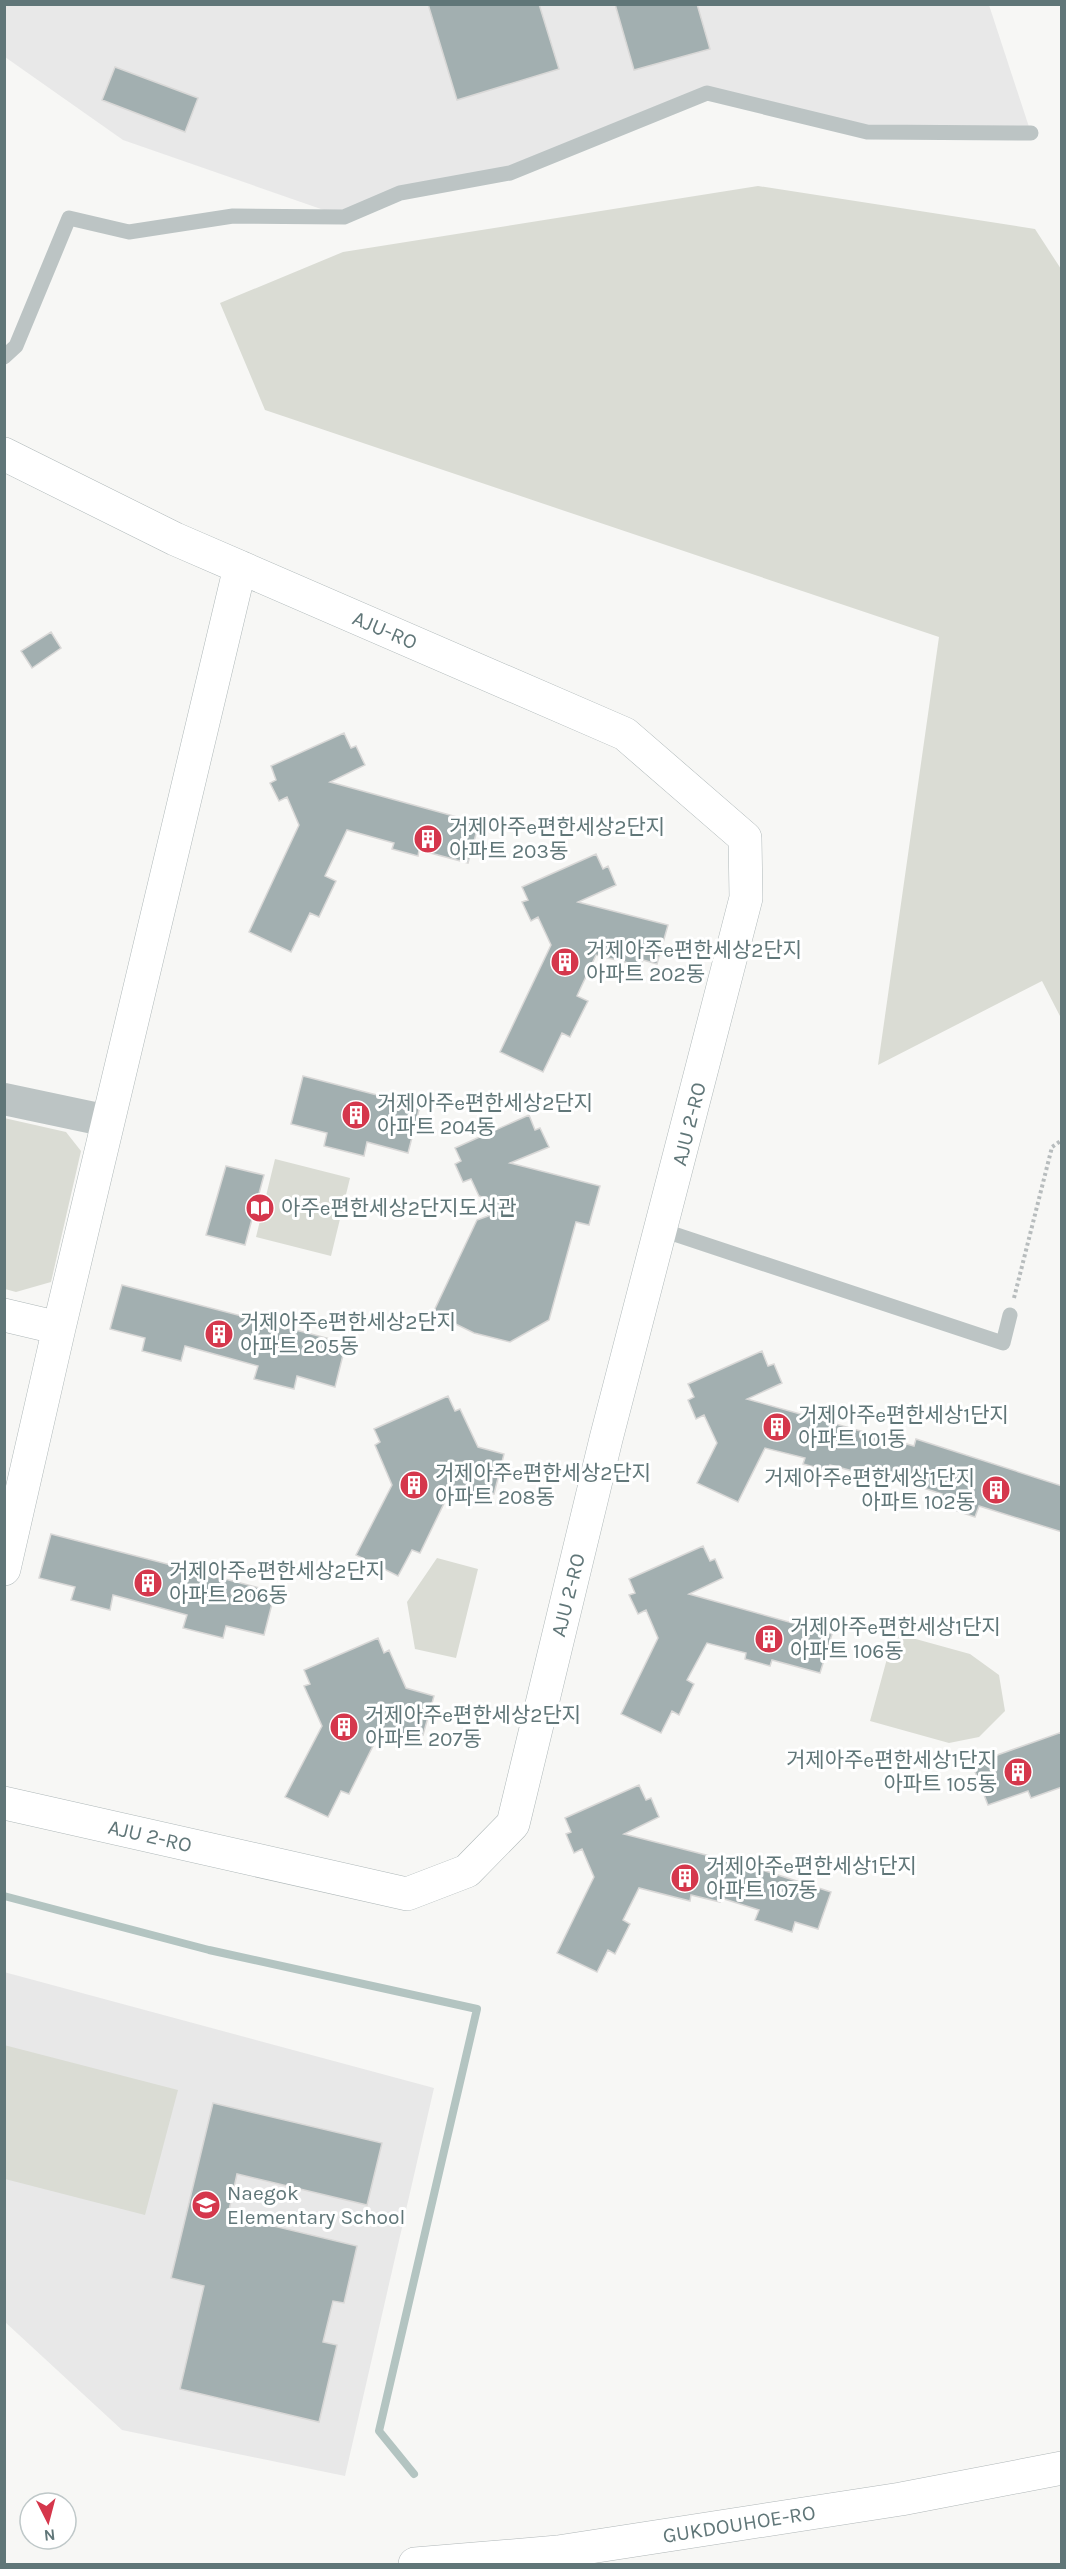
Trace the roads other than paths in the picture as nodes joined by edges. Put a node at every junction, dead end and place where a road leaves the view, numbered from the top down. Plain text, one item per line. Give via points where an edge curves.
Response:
1 (1031, 133) dead end
2 (4, 357) edge
3 (4, 454) edge
4 (240, 567) junction
5 (744, 838) joint
6 (4, 1099) edge
7 (108, 1121) junction
8 (662, 1230) junction
9 (4, 1315) edge
10 (1010, 1315) road end
11 (59, 1328) junction
12 (6, 1553) edge
13 (4, 1803) edge
14 (1062, 2468) edge
15 (415, 2565) edge

1 - 2 lane via 867,132 707,93 510,173 400,193 344,217 233,216 129,232 69,218 16,346
3 - 4 main road, AJU-RO
4 - 5 main road, AJU-RO via 625,734
4 - 7 main road
5 - 8 main road, AJU 2-RO via 746,898
6 - 7 street
7 - 11 main road
8 - 10 lane via 1003,1343
8 - 13 main road, AJU 2-RO via 606,1439 513,1824 467,1871 407,1894
9 - 11 main road
11 - 12 main road
14 - 15 main road, GUKDOUHOE-RO via 901,2499 558,2552

